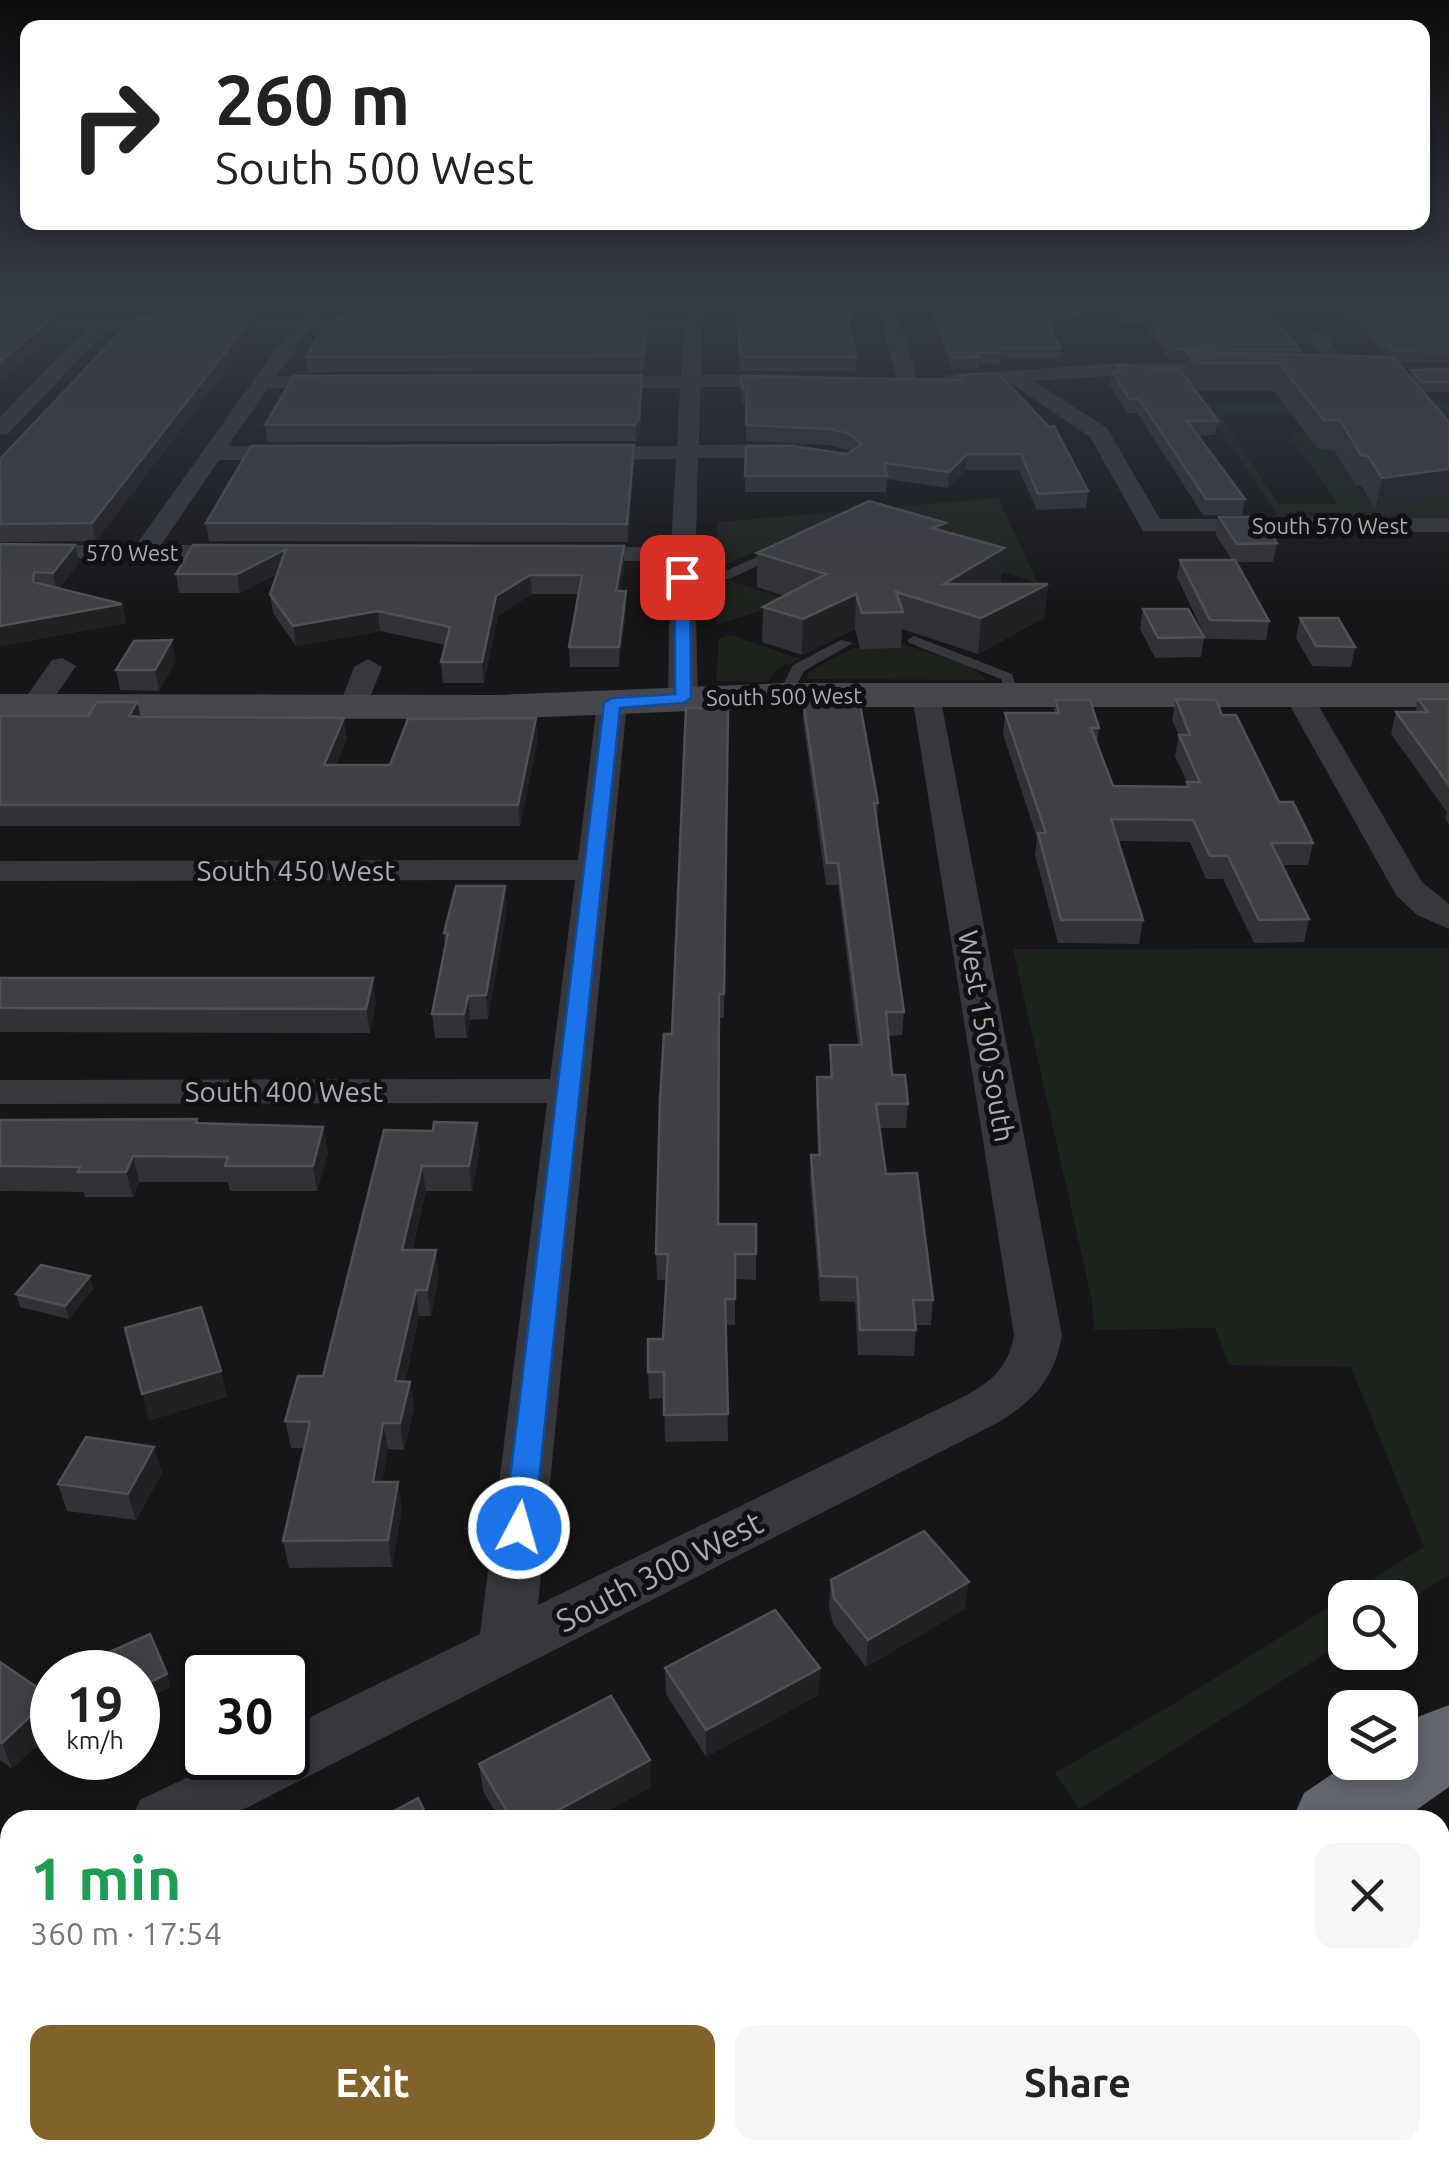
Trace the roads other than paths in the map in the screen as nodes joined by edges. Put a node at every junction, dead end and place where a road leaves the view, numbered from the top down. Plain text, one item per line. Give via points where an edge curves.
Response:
1 (21, 408) edge
2 (242, 408) edge
3 (689, 408) edge
4 (1061, 408) edge
5 (0, 429) edge
6 (687, 452) junction
7 (316, 453) edge
8 (550, 453) edge
9 (210, 454) junction
10 (810, 454) edge
11 (1449, 525) edge
12 (798, 544) edge
13 (0, 552) edge
14 (143, 552) junction
15 (272, 552) edge
16 (544, 554) edge
17 (683, 566) junction
18 (914, 640) dead end
19 (846, 643) dead end
20 (62, 666) dead end
21 (368, 667) dead end
22 (926, 694) junction
23 (785, 695) junction
24 (1012, 695) junction
25 (1298, 695) junction
26 (1449, 695) edge
27 (683, 698) junction
28 (612, 703) junction
29 (17, 706) edge
30 (354, 707) junction
31 (593, 870) junction
32 (0, 871) edge
33 (1449, 918) edge
34 (0, 1092) edge
35 (569, 1092) junction
36 (1026, 1377) joint
37 (506, 1648) junction
38 (1449, 1740) edge
39 (310, 1746) edge
40 (241, 1780) edge
41 (182, 1810) edge
42 (1348, 1810) edge

1 - 5 street
2 - 9 street
3 - 6 street
4 - 11 street, South 570 West via 1099,433 1152,526
6 - 8 street
6 - 10 street
6 - 17 street
7 - 9 street
9 - 14 street
12 - 17 lane via 725,576
13 - 14 street, 570 West
14 - 15 street, 570 West
16 - 17 street
17 - 27 street
18 - 24 lane via 1007,677
19 - 23 lane via 798,668
20 - 29 street
21 - 30 street
22 - 23 main road, South 500 West
22 - 24 main road, South 500 West
22 - 36 street, West 1500 South via 1038,1336
23 - 27 main road, South 500 West
24 - 25 main road, South 500 West
25 - 26 main road, South 500 West
25 - 33 street via 1408,888
27 - 28 main road, South 500 West
28 - 30 main road, South 500 West
28 - 31 street
29 - 30 main road, South 500 West
31 - 32 street, South 450 West
31 - 35 street
34 - 35 street, South 400 West
35 - 37 street
36 - 37 street, South 300 West via 982,1409
37 - 39 street, South 300 West
38 - 42 highway
40 - 41 street, South 300 West

